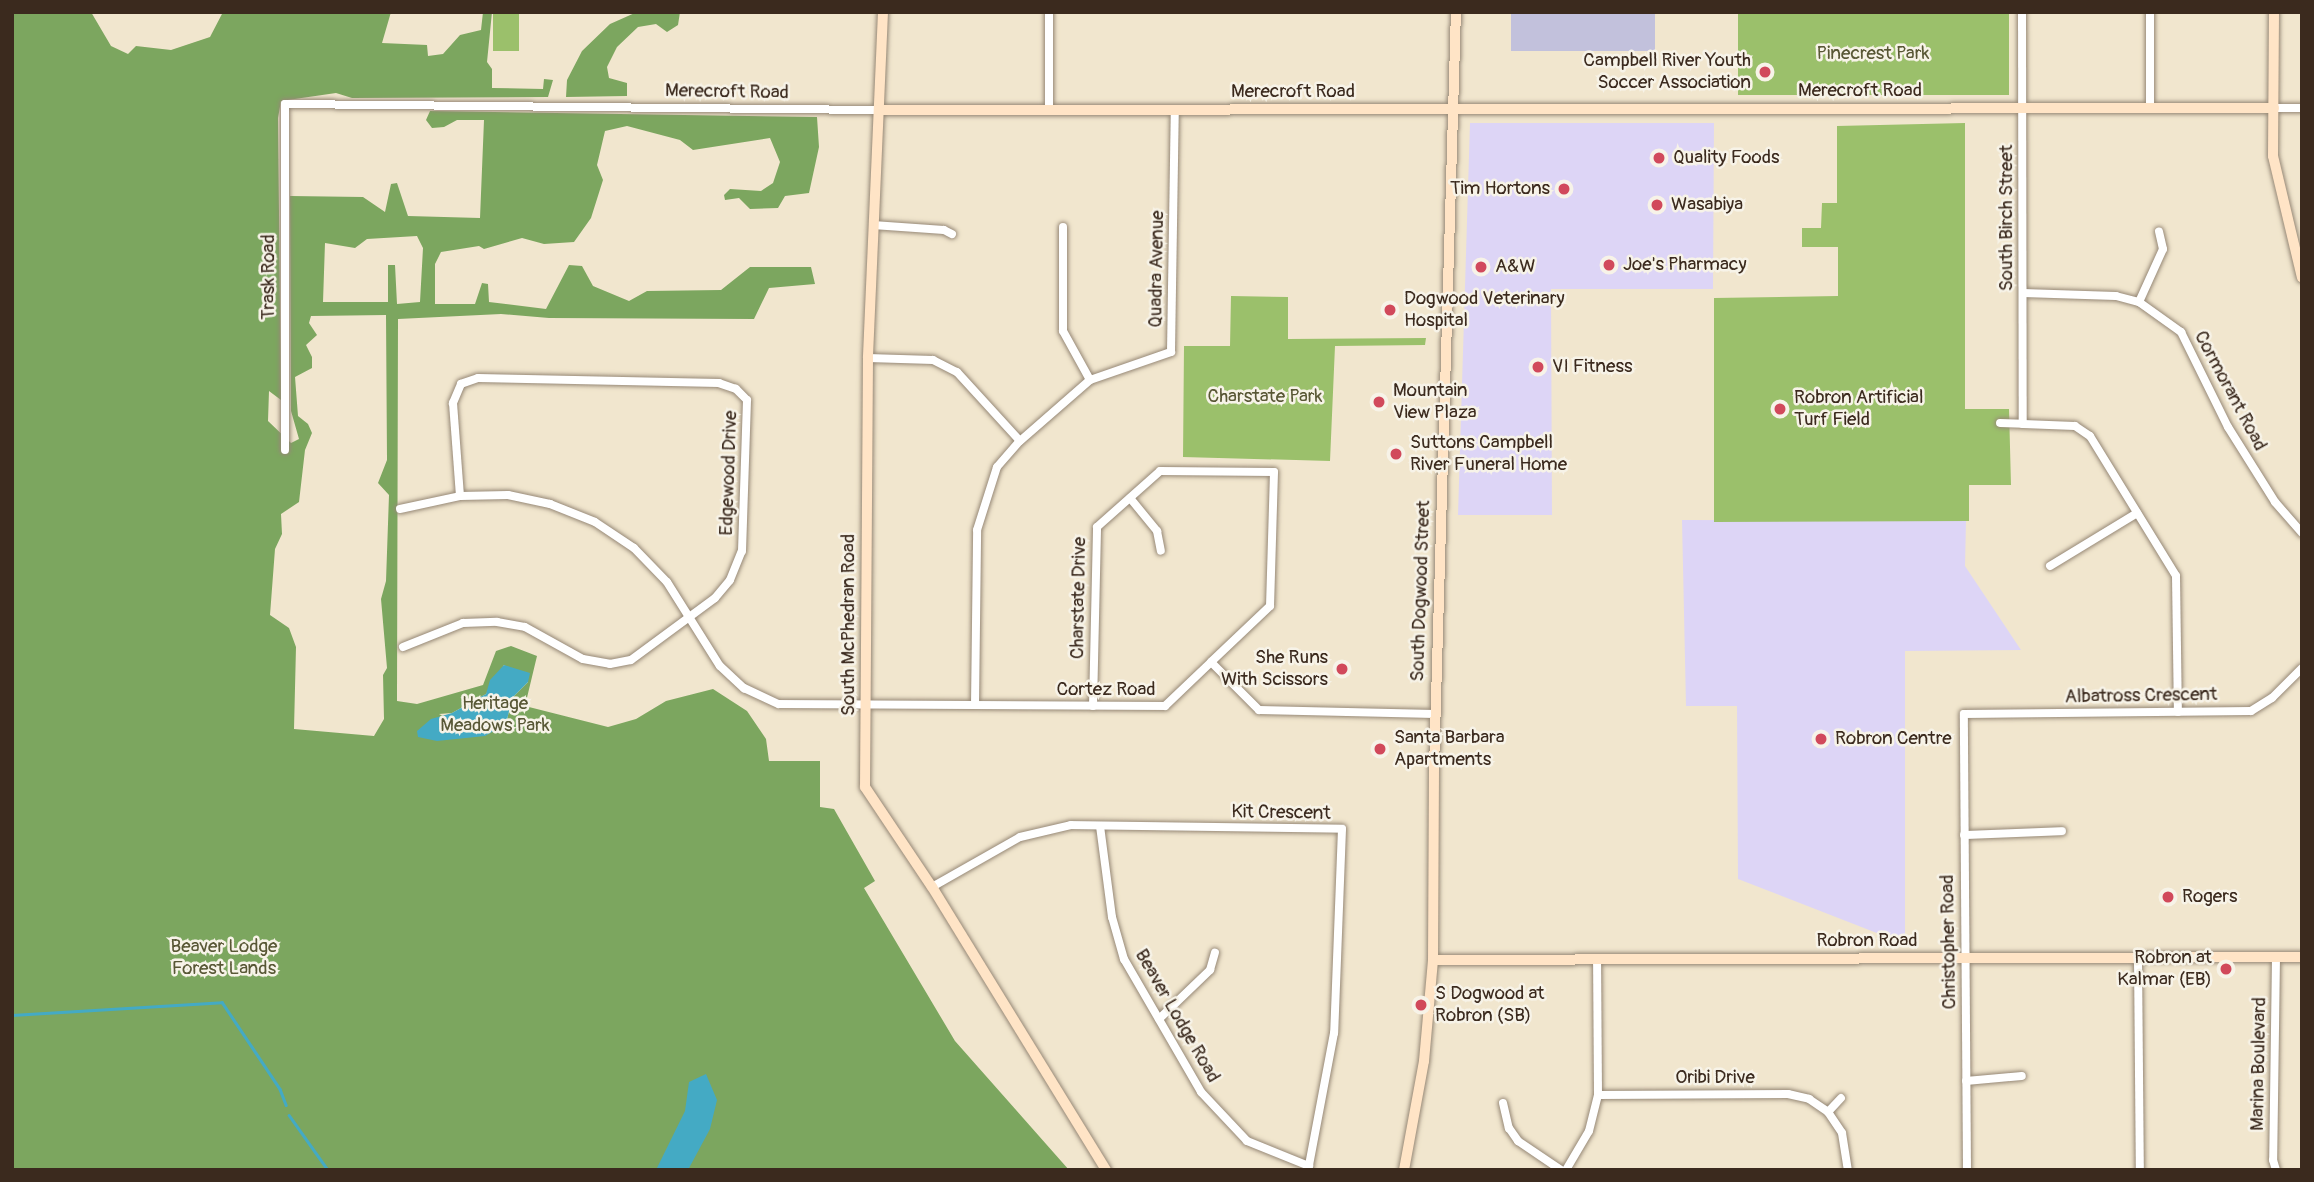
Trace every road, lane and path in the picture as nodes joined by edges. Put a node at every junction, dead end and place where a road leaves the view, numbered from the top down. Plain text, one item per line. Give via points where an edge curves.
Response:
1 (883, 12) edge
2 (1049, 12) edge
3 (1456, 12) edge
4 (2022, 12) edge
5 (2150, 12) edge
6 (2274, 12) edge
7 (285, 104) joint
8 (2150, 108) junction
9 (2274, 108) junction
10 (2302, 108) edge
11 (1454, 109) junction
12 (2022, 109) junction
13 (880, 110) junction
14 (1049, 110) junction
15 (1175, 110) junction
16 (873, 225) junction
17 (1063, 227) dead end
18 (2159, 231) dead end
19 (952, 234) dead end
20 (2302, 278) edge
21 (2023, 293) junction
22 (2139, 302) junction
23 (868, 358) junction
24 (1090, 380) junction
25 (2000, 423) dead end
26 (2024, 424) junction
27 (1020, 441) junction
28 (285, 450) dead end
29 (460, 496) junction
30 (1130, 498) junction
31 (400, 509) dead end
32 (2137, 513) junction
33 (2302, 533) edge
34 (1161, 551) dead end
35 (2050, 566) dead end
36 (691, 617) junction
37 (403, 647) dead end
38 (1212, 662) junction
39 (2302, 668) edge
40 (866, 703) junction
41 (975, 705) junction
42 (1093, 706) junction
43 (2178, 712) junction
44 (1435, 713) junction
45 (1964, 713) joint
46 (1100, 826) junction
47 (2062, 831) dead end
48 (1964, 835) junction
49 (932, 887) junction
50 (1215, 953) dead end
51 (2276, 957) junction
52 (2302, 957) edge
53 (1965, 958) junction
54 (2138, 958) junction
55 (1433, 960) junction
56 (1597, 960) junction
57 (1159, 1019) junction
58 (2022, 1076) dead end
59 (1966, 1081) junction
60 (1598, 1095) junction
61 (1841, 1098) dead end
62 (1503, 1103) dead end
63 (1828, 1112) junction
64 (1308, 1168) edge
65 (1106, 1170) edge
66 (1404, 1170) edge
67 (1561, 1170) edge
68 (1566, 1170) edge
69 (1848, 1170) edge
70 (1967, 1170) edge
71 (2140, 1170) edge
72 (2276, 1170) edge

1 - 13 street, South McPhedran Road
2 - 14 street
3 - 11 street, South Dogwood Street
4 - 12 street, South Birch Street
5 - 8 street
6 - 9 street
7 - 13 street, Merecroft Road
7 - 28 street, Trask Road
8 - 9 street, Merecroft Road
8 - 12 street, Merecroft Road
9 - 10 street, Merecroft Road
9 - 20 street via 2273,156
11 - 12 street, Merecroft Road
11 - 15 street, Merecroft Road
11 - 44 street, South Dogwood Street
12 - 21 street, South Birch Street
13 - 14 street, Merecroft Road
13 - 16 street, South McPhedran Road
14 - 15 street, Merecroft Road
15 - 24 street, Quadra Avenue via 1171,352
16 - 19 street
16 - 23 street, South McPhedran Road
17 - 24 street via 1063,331
18 - 22 street via 2163,248
21 - 22 street, Cormorant Road via 2116,296
21 - 26 street, South Birch Street
22 - 33 street, Cormorant Road via 2181,332 2228,427 2275,502
23 - 27 street via 933,360 957,372
23 - 40 street, South McPhedran Road
24 - 27 street, Quadra Avenue
25 - 26 street
26 - 32 street via 2075,426 2090,436
27 - 41 street, Quadra Avenue via 997,467 977,530
29 - 31 street, Cortez Road
29 - 36 street, Cortez Road via 518,497 595,522 634,548 667,582
29 - 36 street, Edgewood Drive via 453,403 461,384 491,378 719,383 736,389 747,400 742,551 730,580
30 - 34 street via 1157,531
30 - 38 street, Charstate Drive via 1160,471 1274,472 1270,606
30 - 42 street, Charstate Drive via 1097,527
32 - 35 street
32 - 43 street via 2176,576
36 - 37 street, Edgewood Drive via 631,660 610,664 583,659 525,628 496,622 463,623
36 - 40 street, Cortez Road via 720,666 744,688 779,704
38 - 42 street, Cortez Road via 1165,706
38 - 44 street via 1259,710
39 - 43 street, Albatross Crescent via 2273,698 2251,711
40 - 41 street, Cortez Road
40 - 49 street, South McPhedran Road via 865,787
41 - 42 street, Cortez Road
43 - 45 street, Albatross Crescent
44 - 55 street, South Dogwood Street
45 - 48 street, Christopher Road
46 - 49 street, Kit Crescent via 1071,825 1020,837
46 - 57 street, Beaver Lodge Road via 1112,917 1124,959
46 - 64 street, Kit Crescent via 1342,829 1334,1033
47 - 48 street
48 - 53 street, Christopher Road
49 - 65 street, South McPhedran Road
50 - 57 street via 1210,970
51 - 52 street, Robron Road
51 - 54 street, Robron Road
51 - 72 street, Marina Boulevard
53 - 54 street, Robron Road
53 - 56 street, Robron Road
53 - 59 street, Christopher Road
54 - 71 street
55 - 56 street, Robron Road
55 - 66 street, South Dogwood Street via 1424,1061
56 - 60 street
57 - 64 street, Beaver Lodge Road via 1201,1092 1247,1141
58 - 59 street
59 - 70 street, Christopher Road
60 - 63 street, Oribi Drive via 1788,1094 1809,1099
60 - 68 street via 1589,1131
61 - 63 street
62 - 67 street via 1509,1128 1518,1141
63 - 69 street via 1842,1133

